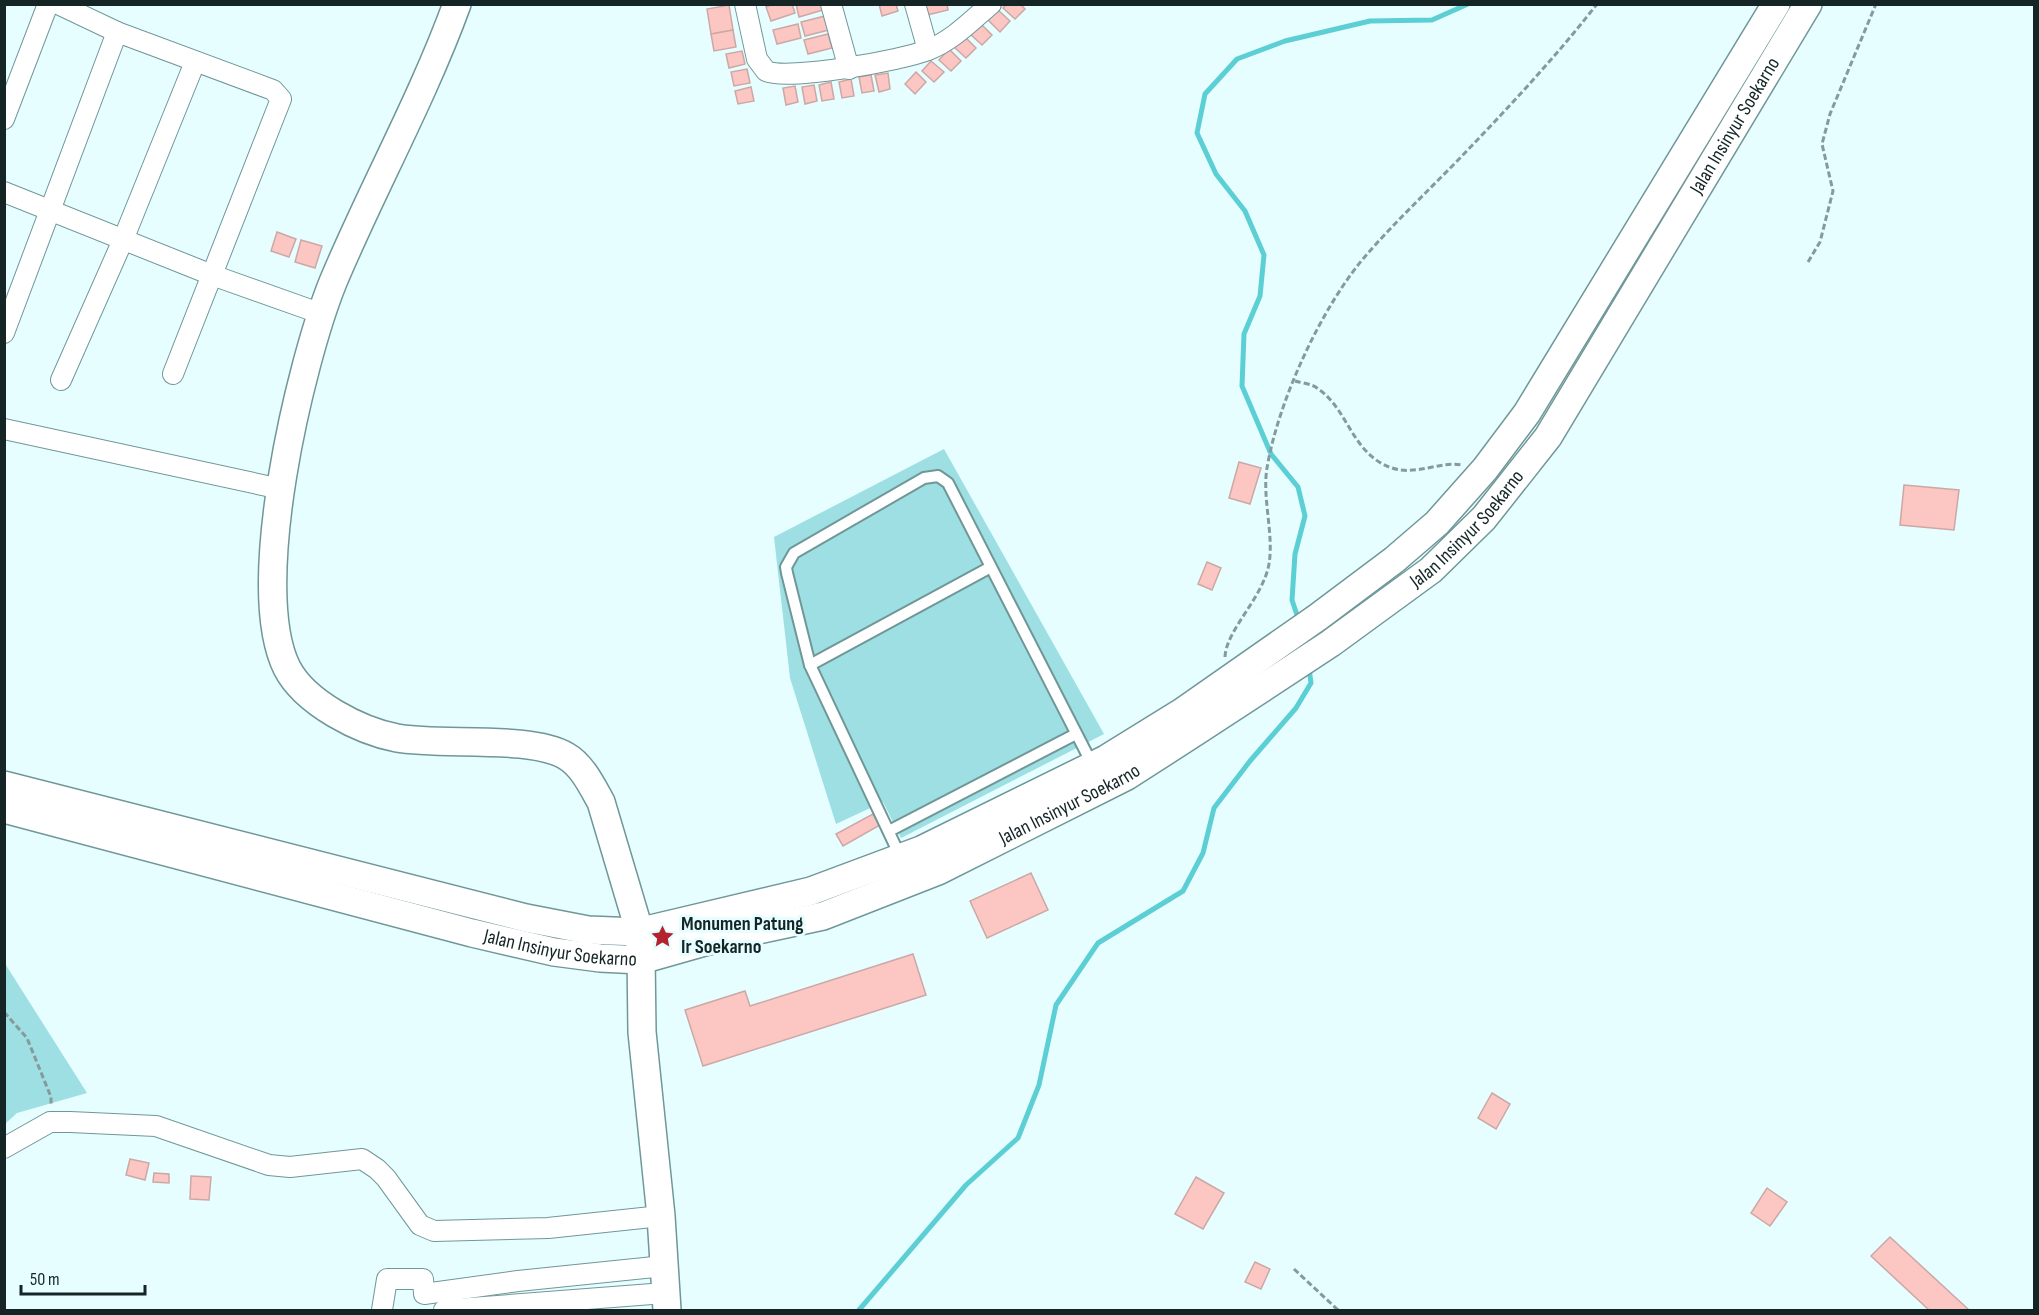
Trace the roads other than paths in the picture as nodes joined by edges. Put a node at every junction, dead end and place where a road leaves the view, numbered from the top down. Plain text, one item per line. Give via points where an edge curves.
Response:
1 (48, 4) edge
2 (58, 4) edge
3 (457, 4) edge
4 (745, 4) edge
5 (831, 4) edge
6 (915, 4) edge
7 (992, 4) edge
8 (1776, 4) edge
9 (1808, 4) edge
10 (117, 32) junction
11 (928, 50) junction
12 (195, 62) junction
13 (849, 69) junction
14 (4, 119) edge
15 (4, 192) edge
16 (49, 211) junction
17 (123, 240) junction
18 (212, 275) junction
19 (322, 314) junction
20 (4, 333) edge
21 (173, 374) dead end
22 (61, 380) dead end
23 (4, 429) edge
24 (281, 489) junction
25 (989, 568) junction
26 (1270, 649) junction
27 (810, 665) junction
28 (1288, 672) junction
29 (1076, 734) junction
30 (1093, 766) junction
31 (4, 784) edge
32 (4, 809) edge
33 (889, 831) junction
34 (901, 858) junction
35 (638, 932) junction
36 (641, 960) junction
37 (4, 1148) edge
38 (661, 1216) junction
39 (664, 1266) junction
40 (425, 1302) edge
41 (666, 1302) edge
42 (382, 1311) edge
43 (444, 1311) edge

1 - 14 street
2 - 10 street
3 - 19 main road
4 - 13 street via 757,59 766,71
5 - 13 street
6 - 11 street
7 - 11 street
8 - 26 main road, Jalan Insinyur Soekarno via 1527,413 1485,469 1437,523 1394,560
9 - 28 main road, Jalan Insinyur Soekarno via 1548,437 1484,518 1431,570
10 - 12 street
10 - 16 street
11 - 13 street
12 - 17 street
12 - 18 street via 273,90 280,99
15 - 16 street
16 - 17 street
16 - 20 street
17 - 18 street
17 - 22 street
18 - 19 street
18 - 21 street
19 - 24 main road via 306,364
23 - 24 street
24 - 35 main road via 275,610 278,643 293,678 330,710 364,730 399,738 530,746 567,756 591,783 601,802
25 - 27 lane
25 - 27 lane via 948,483 938,476 924,478 789,559 786,567 790,592
25 - 29 lane
26 - 28 main road
26 - 30 main road, Jalan Insinyur Soekarno via 1182,712
27 - 33 lane
28 - 36 main road, Jalan Insinyur Soekarno via 1127,776 938,871 823,916
29 - 30 lane
29 - 33 lane
30 - 34 main road, Jalan Insinyur Soekarno
31 - 35 main road, Jalan Insinyur Soekarno via 526,918 588,930
32 - 36 main road, Jalan Insinyur Soekarno via 544,950
33 - 34 lane
34 - 35 main road, Jalan Insinyur Soekarno via 811,891
35 - 36 main road
36 - 38 main road via 642,1032
37 - 38 street via 50,1122 156,1126 279,1166 362,1159 386,1178 420,1225 434,1231 548,1228
38 - 39 main road
39 - 40 street via 518,1281
39 - 41 main road
40 - 42 street via 423,1279 387,1279
41 - 43 street

